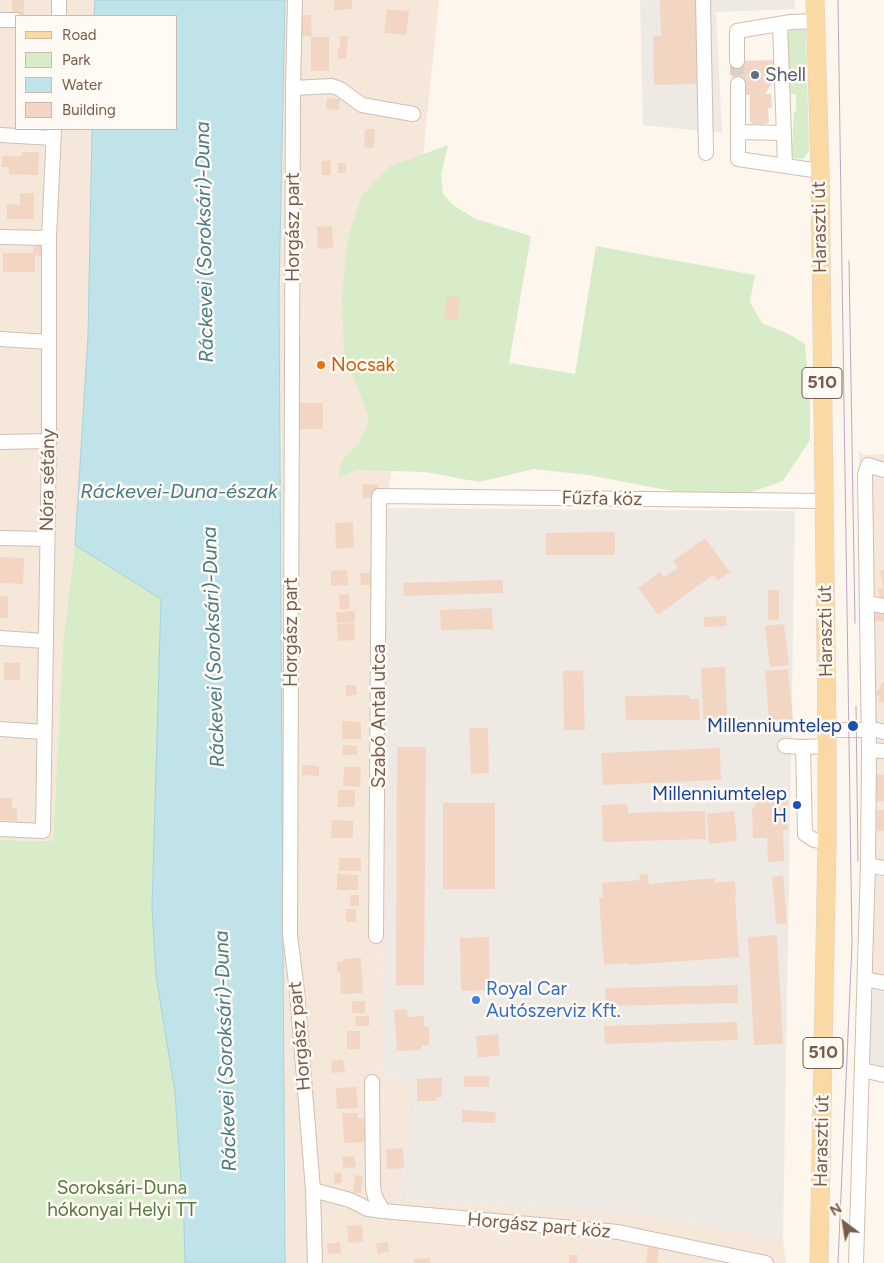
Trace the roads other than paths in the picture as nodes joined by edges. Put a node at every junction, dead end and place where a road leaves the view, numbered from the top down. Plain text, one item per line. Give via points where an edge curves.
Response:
1 (59, 0) edge
2 (295, 0) edge
3 (703, 0) edge
4 (815, 0) edge
5 (60, 15) edge
6 (0, 20) edge
7 (15, 20) edge
8 (815, 21) junction
9 (780, 24) junction
10 (737, 61) tunnel mouth
11 (738, 84) tunnel mouth
12 (293, 88) junction
13 (413, 114) dead end
14 (738, 132) junction
15 (54, 133) edge
16 (784, 133) junction
17 (0, 135) edge
18 (706, 154) dead end
19 (785, 166) junction
20 (820, 171) junction
21 (0, 236) edge
22 (49, 238) junction
23 (0, 339) edge
24 (49, 342) junction
25 (49, 441) junction
26 (0, 442) edge
27 (884, 470) edge
28 (379, 496) joint
29 (824, 501) junction
30 (0, 538) edge
31 (47, 539) junction
32 (867, 603) junction
33 (884, 606) edge
34 (0, 638) edge
35 (45, 641) junction
36 (0, 729) edge
37 (868, 730) junction
38 (44, 732) junction
39 (884, 732) edge
40 (827, 738) junction
41 (785, 746) dead end
42 (804, 747) junction
43 (869, 750) junction
44 (884, 751) edge
45 (0, 829) edge
46 (827, 842) junction
47 (868, 865) junction
48 (884, 868) edge
49 (376, 936) dead end
50 (865, 979) junction
51 (884, 983) edge
52 (862, 1070) junction
53 (884, 1075) edge
54 (372, 1082) dead end
55 (313, 1190) junction
56 (384, 1211) junction
57 (315, 1263) edge
58 (766, 1263) edge
59 (819, 1263) edge
60 (856, 1263) edge

1 - 5 street
2 - 12 street, Horgász part
3 - 18 street
4 - 8 main road, Haraszti út / 510
6 - 7 street
8 - 9 street
8 - 20 main road, Haraszti út / 510
9 - 10 street via 737,31
9 - 16 street
11 - 14 street
12 - 13 street via 332,86 362,105
12 - 55 street, Horgász part via 290,935 298,991
14 - 16 street
14 - 19 street via 738,159
15 - 17 street
15 - 22 street, Nóra sétány
16 - 19 street
19 - 20 street
20 - 29 main road, Haraszti út / 510
21 - 22 street
22 - 24 street, Nóra sétány
23 - 24 street
24 - 25 street, Nóra sétány
25 - 26 street
25 - 31 street, Nóra sétány
27 - 32 street, Haraszti út via 868,465 865,475
28 - 29 street, Fűzfa köz
28 - 49 street, Szabó Antal utca
29 - 40 main road, Haraszti út / 510
30 - 31 street
31 - 35 street, Nóra sétány
32 - 33 street
32 - 37 street, Haraszti út
34 - 35 street
35 - 38 street, Nóra sétány
36 - 38 street
37 - 39 street
37 - 40 street
37 - 43 street, Haraszti út
38 - 45 street, Nóra sétány via 43,831
40 - 42 street
40 - 46 main road, Haraszti út / 510
41 - 42 street
42 - 46 street via 805,834 814,840
43 - 44 street
43 - 47 street, Haraszti út
46 - 59 main road, Haraszti út / 510
47 - 48 street
47 - 50 street, Haraszti út
50 - 51 street
50 - 52 street, Haraszti út
52 - 53 street
52 - 60 street, Haraszti út
54 - 56 street via 373,1187
55 - 56 street, Horgász part köz via 350,1200 368,1209
55 - 57 street, Horgász part
56 - 58 street, Horgász part köz via 618,1232

